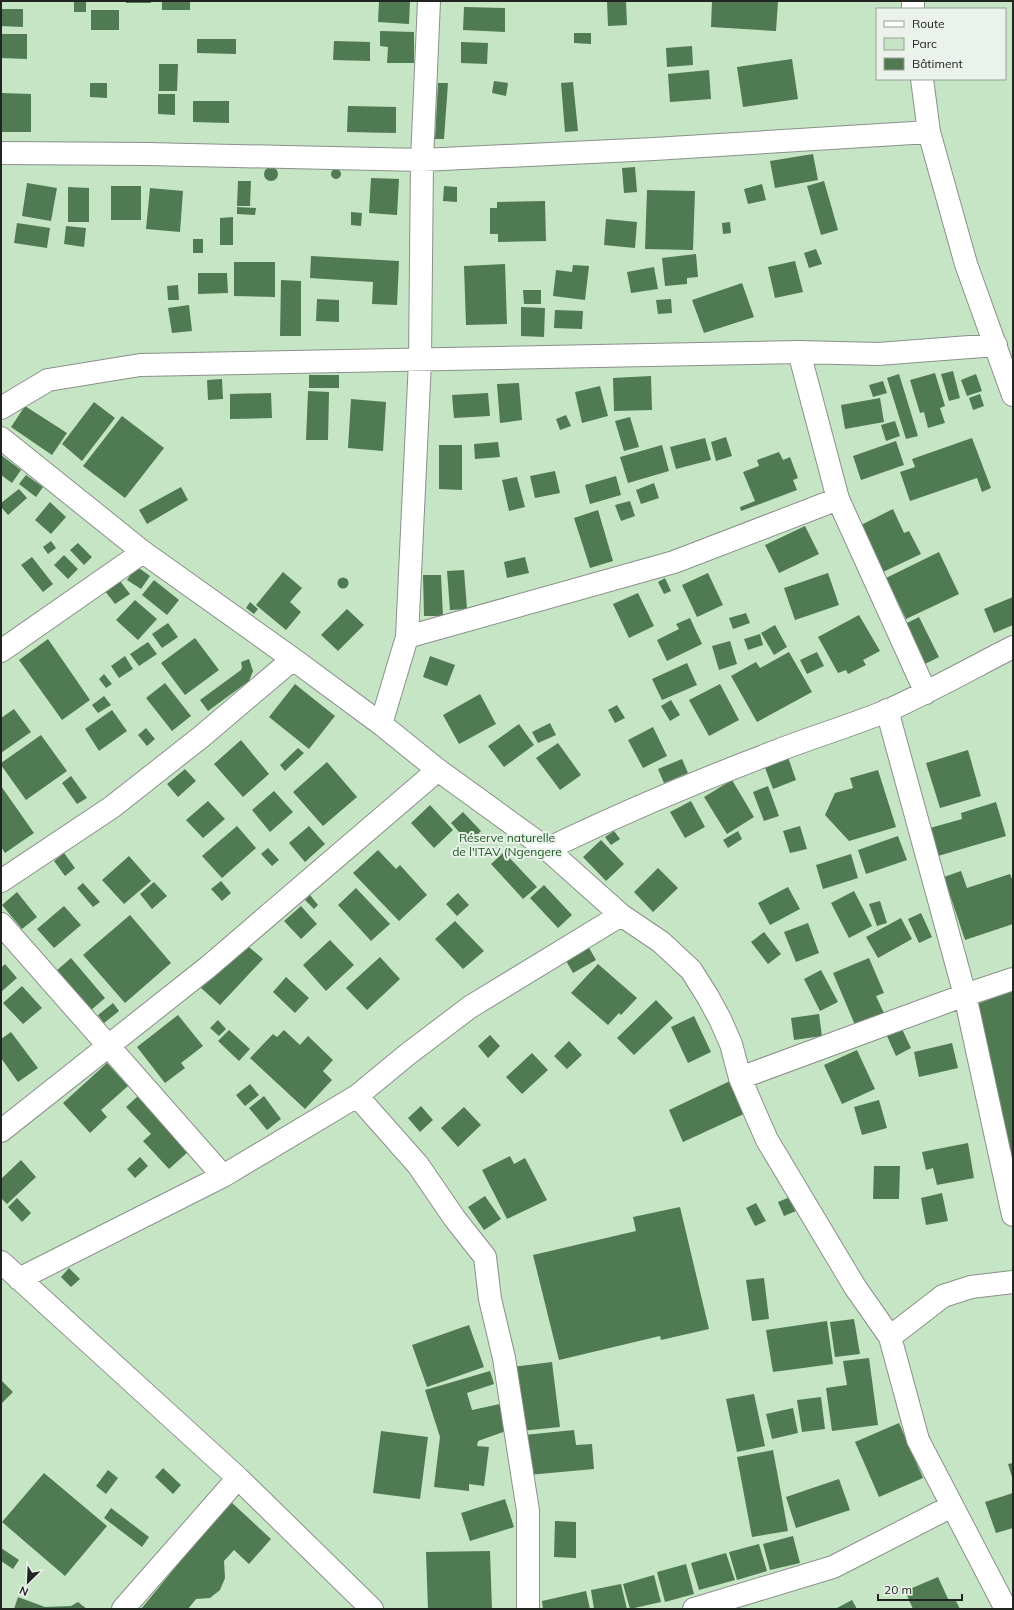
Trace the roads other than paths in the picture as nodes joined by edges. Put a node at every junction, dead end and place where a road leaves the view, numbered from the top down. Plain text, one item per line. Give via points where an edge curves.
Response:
1 (429, 1) edge
2 (922, 80) edge
3 (929, 132) junction
4 (1, 154) edge
5 (422, 160) junction
6 (996, 346) junction
7 (798, 352) junction
8 (420, 361) junction
9 (1013, 395) edge
10 (1, 408) edge
11 (1, 438) edge
12 (838, 499) junction
13 (143, 552) junction
14 (407, 637) junction
15 (1013, 647) edge
16 (1, 651) edge
17 (293, 659) junction
18 (926, 693) junction
19 (887, 710) junction
20 (381, 724) junction
21 (438, 770) junction
22 (547, 849) junction
23 (1, 881) edge
24 (621, 915) junction
25 (1, 924) edge
26 (1013, 979) edge
27 (965, 995) junction
28 (109, 1044) junction
29 (740, 1078) junction
30 (357, 1096) junction
31 (1, 1130) edge
32 (223, 1176) junction
33 (1013, 1215) edge
34 (1, 1262) edge
35 (19, 1279) junction
36 (1013, 1282) edge
37 (890, 1337) junction
38 (238, 1478) junction
39 (952, 1506) junction
40 (123, 1609) edge
41 (372, 1609) edge
42 (528, 1609) edge
43 (694, 1609) edge
44 (1006, 1609) edge

1 - 5 street
2 - 3 street
3 - 5 street
3 - 6 street via 966,264
4 - 5 street via 147,154
5 - 8 street
6 - 7 street via 878,354
6 - 9 street
7 - 8 street
7 - 12 street
8 - 10 street via 140,365 48,380
8 - 14 street
11 - 13 street
12 - 14 street via 674,562
12 - 18 street
13 - 16 street
13 - 17 street
14 - 20 street
15 - 18 street
17 - 20 street
17 - 23 street via 201,737 112,807
18 - 19 street
19 - 22 street via 688,786
19 - 27 street
20 - 21 street
21 - 22 street
21 - 28 street via 208,967
22 - 24 street
24 - 29 street via 661,942 691,970 720,1019 731,1044
24 - 30 street via 470,1007
25 - 28 street
26 - 27 street
27 - 29 street
27 - 33 street
28 - 31 street
28 - 32 street
29 - 37 street via 767,1140 855,1287
30 - 32 street
30 - 42 street via 418,1165 485,1257 490,1299 504,1358 528,1511
32 - 35 street
34 - 35 street
35 - 38 street
36 - 37 street via 972,1287 943,1296
37 - 39 street via 918,1440
38 - 40 street
38 - 41 street
39 - 43 street via 833,1567
39 - 44 street

